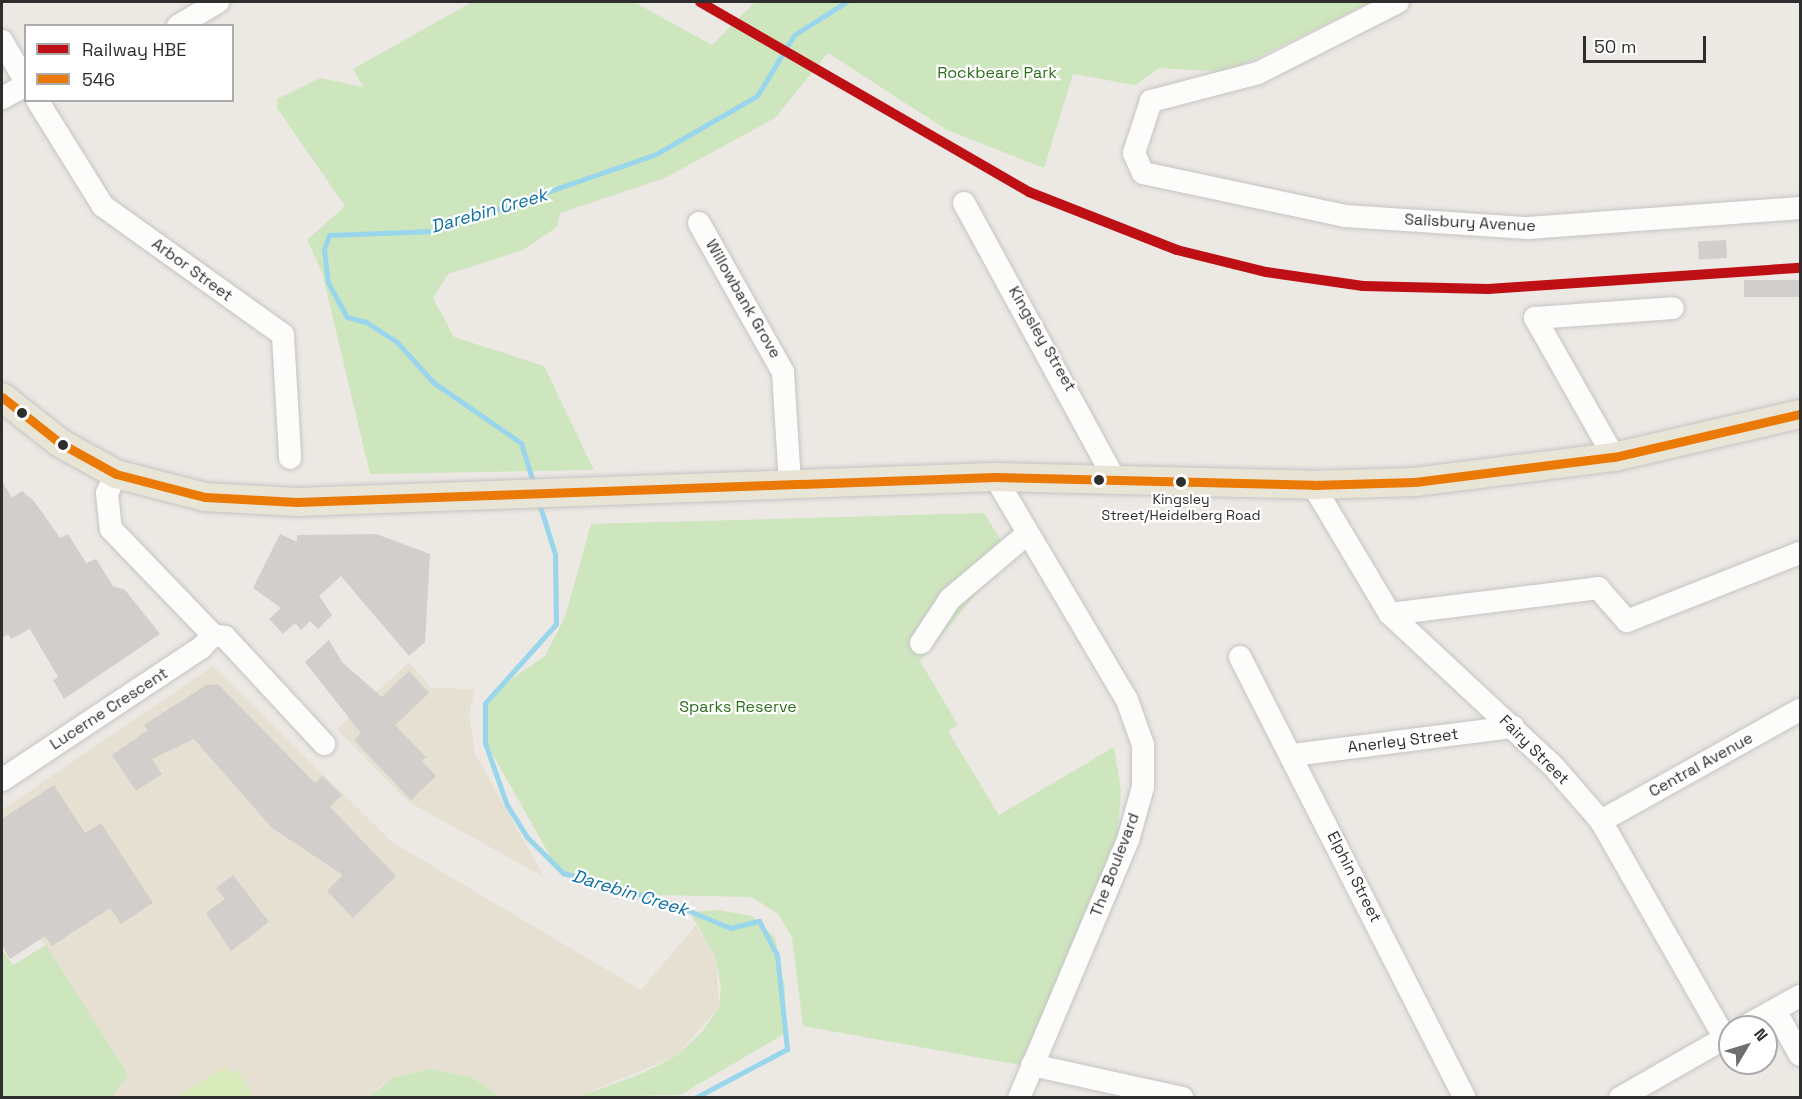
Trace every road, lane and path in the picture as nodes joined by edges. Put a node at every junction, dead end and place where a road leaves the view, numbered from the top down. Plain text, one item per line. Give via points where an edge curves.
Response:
1 (218, 2) edge
2 (1398, 2) edge
3 (181, 24) edge
4 (2, 41) edge
5 (24, 80) edge
6 (24, 84) edge
7 (2, 98) edge
8 (44, 103) edge
9 (964, 203) dead end
10 (1800, 208) edge
11 (699, 223) dead end
12 (1673, 308) dead end
13 (2, 397) edge
14 (1800, 414) edge
15 (1614, 457) junction
16 (290, 458) dead end
17 (116, 474) junction
18 (996, 477) junction
19 (1114, 478) junction
20 (790, 483) junction
21 (1313, 485) junction
22 (1027, 534) junction
23 (1800, 553) edge
24 (1390, 614) junction
25 (213, 635) junction
26 (921, 643) dead end
27 (1240, 657) dead end
28 (1800, 710) edge
29 (1513, 727) junction
30 (324, 744) dead end
31 (1293, 755) junction
32 (2, 780) edge
33 (1601, 821) junction
34 (1800, 996) edge
35 (1775, 1010) junction
36 (1722, 1015) edge
37 (1766, 1015) edge
38 (1718, 1043) edge
39 (1800, 1055) edge
40 (1032, 1065) junction
41 (1645, 1091) edge
42 (1019, 1098) edge
43 (1182, 1098) edge
44 (1465, 1098) edge
45 (1620, 1098) edge

1 - 3 street
2 - 10 street, Salisbury Avenue via 1258,73 1151,101 1134,153 1143,173 1345,216 1528,228
4 - 5 street
6 - 7 street
8 - 16 street, Arbor Street via 103,206 283,335
9 - 19 street, Kingsley Street
11 - 20 street, Willowbank Grove via 783,372
12 - 15 street via 1535,318
13 - 17 main road via 60,443
14 - 15 main road
15 - 21 main road via 1415,482
17 - 20 main road via 205,497 297,502
17 - 25 street via 107,493 111,529
18 - 19 main road
18 - 20 main road
18 - 22 street, The Boulevard
19 - 21 main road
21 - 24 street, Fairy Street
22 - 26 street via 950,599
22 - 40 street, The Boulevard via 1127,700 1143,745 1143,787 1128,840
23 - 24 street via 1627,621 1598,588
24 - 29 street, Fairy Street
25 - 30 street via 225,637
25 - 32 street, Lucerne Crescent via 201,648
27 - 31 street, Elphin Street
28 - 33 street, Central Avenue
29 - 31 street, Anerley Street
29 - 33 street, Fairy Street
31 - 44 street, Elphin Street
33 - 36 street, Fairy Street
34 - 35 street
35 - 37 street
35 - 39 street
38 - 41 street
40 - 42 street, The Boulevard
40 - 43 street
41 - 45 street

